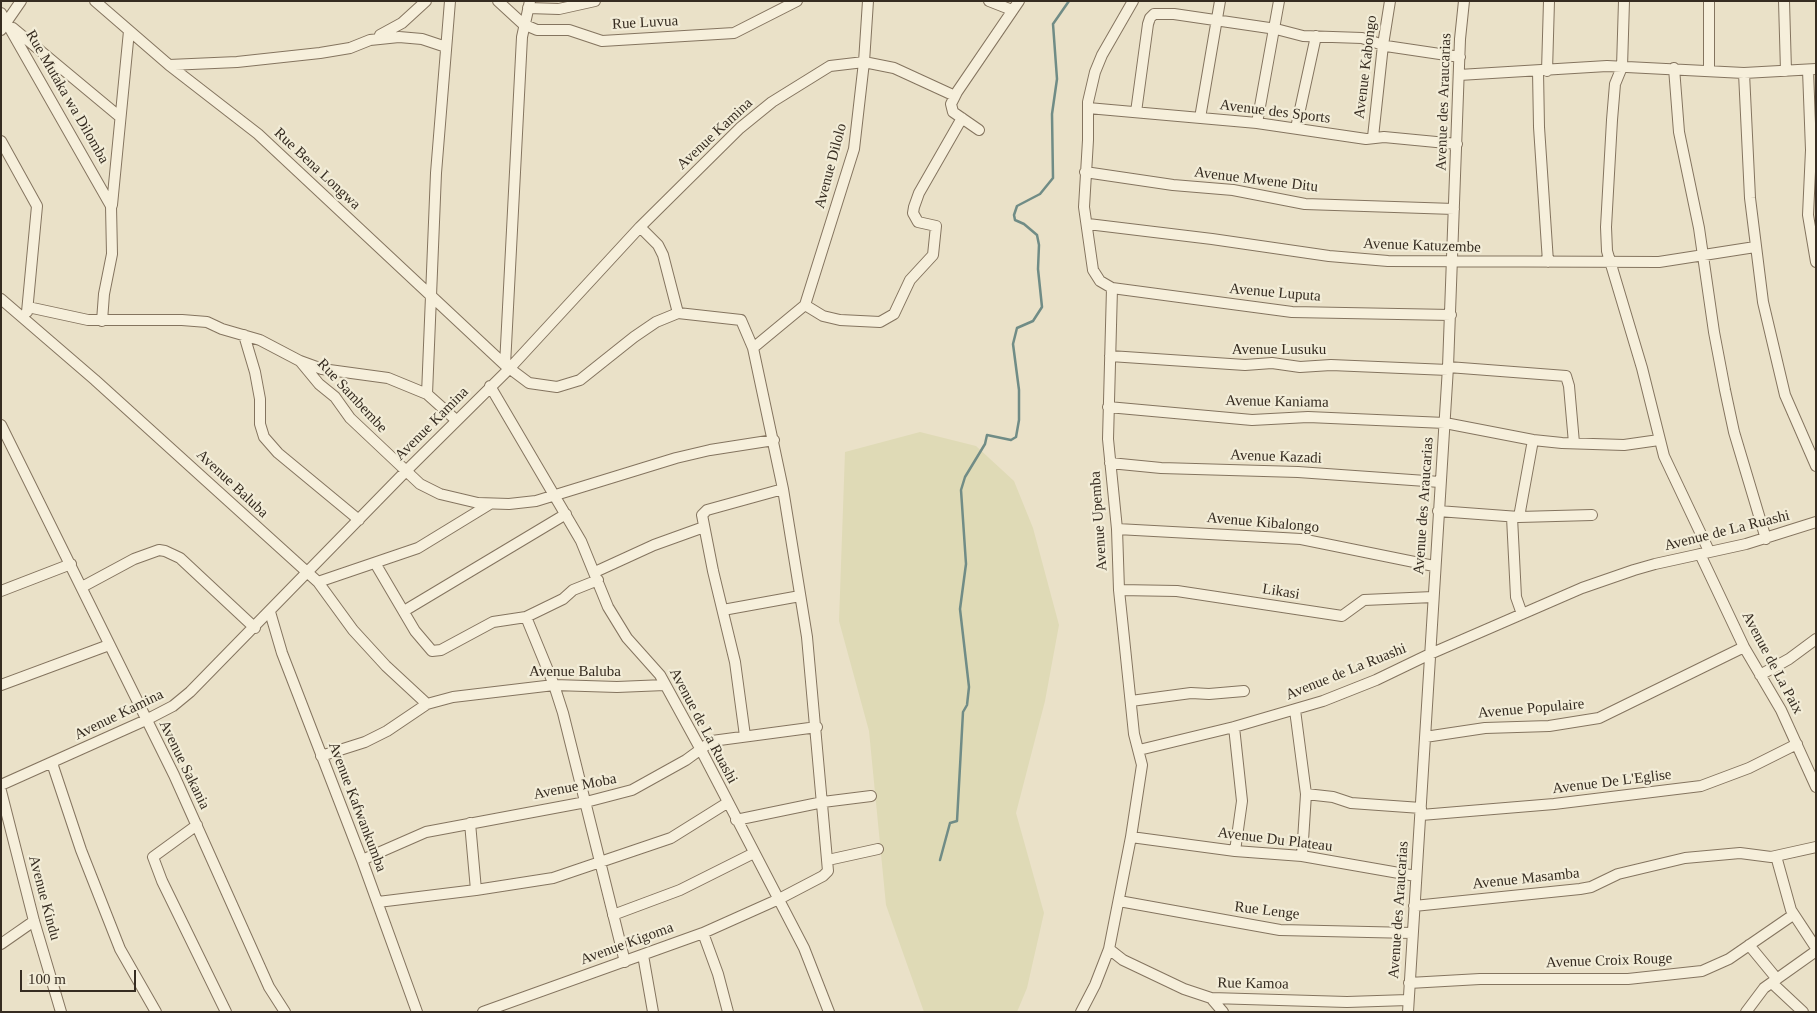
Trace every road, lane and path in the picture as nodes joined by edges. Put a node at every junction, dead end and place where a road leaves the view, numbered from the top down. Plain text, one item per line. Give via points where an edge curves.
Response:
1 (21, 1) edge
2 (95, 1) edge
3 (426, 1) edge
4 (450, 1) edge
5 (498, 1) edge
6 (594, 1) edge
7 (797, 1) edge
8 (868, 1) edge
9 (989, 1) edge
10 (1134, 1) edge
11 (1220, 1) edge
12 (1279, 1) edge
13 (1390, 1) edge
14 (1464, 1) edge
15 (1549, 1) edge
16 (1624, 1) edge
17 (1709, 1) edge
18 (1784, 1) edge
19 (529, 5) edge
20 (1016, 5) edge
21 (1, 12) edge
22 (1217, 20) junction
23 (523, 24) junction
24 (4, 26) edge
25 (1276, 29) junction
26 (129, 31) junction
27 (1316, 36) junction
28 (370, 40) junction
29 (1383, 45) junction
30 (446, 47) junction
31 (1460, 57) junction
32 (864, 62) junction
33 (169, 65) junction
34 (1622, 67) junction
35 (1674, 68) junction
36 (1709, 70) junction
37 (1812, 70) edge
38 (1542, 71) junction
39 (1786, 72) junction
40 (1744, 73) junction
41 (1459, 75) junction
42 (955, 96) junction
43 (1088, 108) junction
44 (1136, 112) junction
45 (120, 117) junction
46 (962, 118) junction
47 (1200, 118) junction
48 (1257, 123) junction
49 (1296, 128) junction
50 (979, 130) dead end
51 (1373, 137) junction
52 (1, 141) edge
53 (1458, 144) junction
54 (1085, 172) junction
55 (109, 201) junction
56 (1454, 210) junction
57 (1088, 224) junction
58 (640, 227) junction
59 (1755, 247) junction
60 (1703, 255) junction
61 (1609, 261) junction
62 (1548, 262) junction
63 (1816, 262) edge
64 (1452, 263) junction
65 (1112, 288) junction
66 (430, 293) junction
67 (1, 299) edge
68 (805, 305) junction
69 (28, 307) junction
70 (678, 312) junction
71 (1451, 315) junction
72 (27, 321) junction
73 (102, 321) junction
74 (244, 334) junction
75 (754, 348) junction
76 (1110, 356) junction
77 (300, 361) junction
78 (507, 367) junction
79 (1448, 368) junction
80 (490, 386) junction
81 (427, 394) junction
82 (1108, 407) junction
83 (456, 420) junction
84 (1445, 423) junction
85 (1, 425) edge
86 (774, 440) junction
87 (1533, 440) junction
88 (1659, 440) junction
89 (1574, 443) junction
90 (1110, 462) junction
91 (1816, 466) edge
92 (406, 471) junction
93 (1440, 482) junction
94 (784, 489) junction
95 (554, 495) junction
96 (490, 504) junction
97 (1438, 511) junction
98 (566, 514) junction
99 (1592, 514) dead end
100 (1516, 517) junction
101 (358, 520) junction
102 (1816, 522) edge
103 (704, 527) junction
104 (1117, 529) junction
105 (1766, 539) junction
106 (1704, 553) junction
107 (375, 563) junction
108 (71, 564) junction
109 (1434, 566) junction
110 (307, 574) junction
111 (596, 576) junction
112 (318, 582) junction
113 (82, 587) junction
114 (1119, 590) junction
115 (1, 591) edge
116 (800, 596) junction
117 (1433, 597) junction
118 (723, 610) junction
119 (404, 611) junction
120 (270, 612) junction
121 (1522, 614) junction
122 (526, 617) junction
123 (255, 628) junction
124 (1816, 639) edge
125 (110, 645) junction
126 (1744, 646) junction
127 (1430, 654) junction
128 (1760, 675) junction
129 (1, 685) edge
130 (554, 685) junction
131 (665, 685) junction
132 (1244, 691) dead end
133 (1131, 701) junction
134 (428, 704) junction
135 (1295, 710) junction
136 (146, 720) junction
137 (817, 727) junction
138 (1234, 727) junction
139 (745, 736) junction
140 (1425, 737) junction
141 (1797, 744) junction
142 (700, 748) junction
143 (1139, 750) junction
144 (321, 756) junction
145 (52, 763) junction
146 (1813, 774) edge
147 (1, 784) edge
148 (1816, 786) edge
149 (1, 791) edge
150 (1306, 794) junction
151 (871, 796) dead end
152 (586, 802) junction
153 (823, 802) junction
154 (728, 803) junction
155 (1421, 812) junction
156 (736, 820) junction
157 (470, 824) junction
158 (197, 825) junction
159 (1131, 837) junction
160 (1816, 847) edge
161 (878, 849) dead end
162 (1235, 851) junction
163 (754, 853) junction
164 (1302, 856) junction
165 (1776, 856) junction
166 (362, 860) junction
167 (828, 860) junction
168 (599, 861) junction
169 (1416, 876) junction
170 (476, 890) junction
171 (780, 899) junction
172 (1119, 901) junction
173 (378, 902) junction
174 (1414, 906) junction
175 (1793, 914) junction
176 (613, 915) junction
177 (34, 921) junction
178 (703, 933) junction
179 (1412, 933) junction
180 (1, 944) edge
181 (1749, 945) junction
182 (1109, 949) junction
183 (1816, 950) edge
184 (643, 955) junction
185 (625, 962) junction
186 (1774, 981) junction
187 (1409, 983) junction
188 (1211, 998) junction
189 (1408, 1000) junction
190 (61, 1012) edge
191 (156, 1012) edge
192 (226, 1012) edge
193 (285, 1012) edge
194 (417, 1012) edge
195 (483, 1012) edge
196 (653, 1012) edge
197 (728, 1012) edge
198 (829, 1012) edge
199 (1081, 1012) edge
200 (1222, 1012) edge
201 (1408, 1012) edge
202 (1746, 1012) edge
203 (1803, 1012) edge

1 - 24 street
2 - 26 street, Rue Bena Longwa
3 - 28 street via 402,24
4 - 30 street
5 - 23 street, Rue Luvua
6 - 19 street via 559,9
7 - 23 street, Rue Luvua via 744,30 730,34 602,41 569,30 539,30
8 - 32 street, Avenue Dilolo
9 - 20 street
10 - 43 street via 1102,55
11 - 22 street
12 - 25 street
13 - 29 street, Avenue Kabongo
14 - 31 street, Avenue des Araucarias
15 - 38 street
16 - 34 street, Avenue de La Paix
17 - 36 street
18 - 39 street
19 - 23 street
20 - 42 street
21 - 24 street, Rue Mutaka wa Dilomba
22 - 25 street
22 - 44 street via 1174,14 1151,16
22 - 47 street
23 - 78 street
24 - 45 street
24 - 55 street, Rue Mutaka wa Dilomba
25 - 27 street
25 - 48 street
26 - 33 street, Rue Bena Longwa
26 - 45 street
27 - 29 street via 1362,38
27 - 49 street
28 - 30 street via 399,36
28 - 33 street via 350,48 320,53
29 - 31 street
29 - 51 street, Avenue Kabongo
30 - 66 street
31 - 41 street, Avenue des Araucarias
32 - 42 street, Avenue Kamina via 887,65
32 - 58 street, Avenue Kamina via 830,66 772,102 740,128
32 - 68 street, Avenue Dilolo via 854,148
33 - 66 street, Rue Bena Longwa via 258,134
34 - 35 street
34 - 38 street
34 - 61 street, Avenue de La Paix via 1615,84 1612,120 1606,227
35 - 36 street
35 - 60 street via 1680,132
36 - 40 street
37 - 39 street
37 - 63 street via 1808,215
38 - 41 street
38 - 62 street via 1539,127
39 - 40 street
40 - 59 street
41 - 53 street, Avenue des Araucarias
42 - 46 street via 951,110
43 - 44 street, Avenue des Sports
43 - 54 street
44 - 47 street, Avenue des Sports
45 - 55 street
46 - 50 street
46 - 68 street via 914,207 913,213 918,222 936,226 933,255 910,280 894,314 880,322 840,320 823,316
47 - 48 street, Avenue des Sports
48 - 49 street, Avenue des Sports
49 - 51 street, Avenue des Sports via 1366,139
51 - 53 street, Avenue des Sports
52 - 69 street via 37,206
53 - 56 street, Avenue des Araucarias
54 - 56 street, Avenue Mwene Ditu via 1233,190 1300,203
54 - 57 street via 1084,207
55 - 73 street via 112,254
56 - 64 street, Avenue des Araucarias
57 - 64 street, Avenue Katuzembe via 1329,256
57 - 65 street, Avenue Luputa via 1094,270 1100,281
58 - 70 street via 663,255
58 - 78 street, Avenue Kamina
59 - 60 street, Avenue Katuzembe
59 - 91 street via 1781,384
60 - 61 street, Avenue Katuzembe via 1659,262
60 - 105 street via 1730,416
61 - 62 street, Avenue Katuzembe
61 - 88 street, Avenue de La Paix via 1642,368
62 - 64 street, Avenue Katuzembe
64 - 71 street, Avenue des Araucarias
65 - 71 street, Avenue Luputa via 1292,312
65 - 76 street, Avenue Upemba
66 - 78 street, Rue Bena Longwa
66 - 81 street
67 - 72 street, Avenue Baluba
68 - 75 street
69 - 72 street
69 - 73 street via 75,319
70 - 75 street via 741,320
70 - 78 street, Rue Bena Longwa via 656,322 590,374 568,385 544,387 529,382
71 - 79 street, Avenue des Araucarias
72 - 110 street, Avenue Baluba
73 - 74 street via 198,321
74 - 77 street
74 - 101 street via 255,372 264,437 278,453
75 - 86 street
76 - 79 street, Avenue Lusuku via 1245,365 1278,363 1300,367
76 - 82 street, Avenue Upemba
77 - 81 street via 334,372 388,378
77 - 92 street, Rue Sambembe via 335,397 350,418
78 - 80 street, Avenue Kamina
79 - 84 street, Avenue des Araucarias
79 - 89 street, Avenue Lusuku via 1566,376 1570,386
80 - 83 street, Avenue Kamina
80 - 95 street, Avenue de La Ruashi
81 - 83 street
82 - 84 street, Avenue Kaniama via 1252,420 1308,417
82 - 90 street, Avenue Upemba
83 - 92 street, Avenue Kamina
84 - 87 street, Avenue Kaniama
84 - 93 street, Avenue des Araucarias
85 - 108 street, Avenue Sakania
86 - 94 street
86 - 95 street, Rue Sambembe via 691,454
87 - 89 street, Avenue Kaniama
87 - 100 street
88 - 89 street, Avenue Kaniama via 1624,445
88 - 106 street, Avenue de La Paix
90 - 93 street, Avenue Kazadi via 1162,468 1298,472
90 - 104 street, Avenue Upemba
92 - 96 street, Rue Sambembe via 429,490
92 - 101 street, Avenue Kamina
93 - 97 street, Avenue des Araucarias
94 - 103 street via 704,511
94 - 116 street
95 - 96 street, Rue Sambembe via 520,503
95 - 98 street, Avenue de La Ruashi
96 - 107 street via 424,545
97 - 100 street
97 - 109 street, Avenue des Araucarias
98 - 111 street, Avenue de La Ruashi
98 - 119 street
99 - 100 street
100 - 121 street via 1516,597
101 - 110 street, Avenue Kamina
102 - 105 street, Avenue de La Ruashi
103 - 111 street via 654,545
103 - 118 street
104 - 109 street, Avenue Kibalongo via 1287,537
104 - 114 street, Avenue Upemba
105 - 106 street, Avenue de La Ruashi
106 - 121 street, Avenue de La Ruashi via 1634,570
106 - 126 street, Avenue de La Paix
107 - 112 street
107 - 119 street
108 - 113 street, Avenue Sakania
108 - 115 street
109 - 117 street, Avenue des Araucarias
110 - 112 street, Avenue Baluba
110 - 120 street, Avenue Kamina
111 - 122 street via 567,593 563,599
111 - 131 street, Avenue de La Ruashi via 621,630
112 - 134 street, Avenue Baluba via 353,630
113 - 123 street via 148,554 159,550 171,552
113 - 125 street, Avenue Sakania
114 - 117 street, Likasi via 1177,590 1342,616 1364,600
114 - 133 street, Avenue Upemba
116 - 118 street
116 - 137 street
117 - 127 street, Avenue des Araucarias
118 - 139 street via 735,662
119 - 122 street via 432,651 441,650 493,622
120 - 123 street, Avenue Kamina
120 - 144 street, Avenue Kafwankumba
121 - 127 street, Avenue de La Ruashi
122 - 130 street
123 - 136 street, Avenue Kamina via 186,696
124 - 128 street via 1789,660
125 - 129 street
125 - 136 street, Avenue Sakania
126 - 128 street, Avenue de La Paix
126 - 140 street, Avenue Populaire via 1598,718 1549,726 1485,728
127 - 135 street, Avenue de La Ruashi via 1376,680
127 - 140 street, Avenue des Araucarias
128 - 141 street, Avenue de La Paix
130 - 131 street, Avenue Baluba
130 - 134 street, Avenue Baluba via 478,693
130 - 152 street
131 - 142 street, Avenue de La Ruashi
132 - 133 street via 1191,693
133 - 143 street, Avenue Upemba
134 - 144 street, Avenue Baluba via 365,742
135 - 138 street, Avenue de La Ruashi
135 - 150 street
136 - 145 street, Avenue Kamina
136 - 158 street, Avenue Sakania
137 - 139 street, Avenue Moba
137 - 153 street
138 - 143 street, Avenue de La Ruashi
138 - 162 street via 1242,801
139 - 142 street, Avenue Moba via 712,741
140 - 155 street, Avenue des Araucarias
141 - 146 street, Avenue de La Paix
141 - 155 street, Avenue De L'Eglise via 1749,768 1701,786 1554,804
142 - 152 street, Avenue Moba via 686,760 632,790
142 - 154 street, Avenue de La Ruashi
143 - 159 street via 1142,765
144 - 166 street, Avenue Kafwankumba
145 - 147 street, Avenue Kamina
145 - 191 street via 81,850 120,949
146 - 148 street, Avenue de La Paix
149 - 177 street, Avenue Kindu
150 - 155 street, Avenue De L'Eglise via 1333,797 1351,804
150 - 164 street
151 - 153 street
152 - 157 street, Avenue Moba
152 - 168 street
153 - 156 street
153 - 167 street
154 - 156 street, Avenue de La Ruashi
154 - 168 street via 671,838
155 - 169 street, Avenue des Araucarias
156 - 163 street, Avenue de La Ruashi
157 - 166 street, Avenue Moba via 426,832
157 - 170 street
158 - 192 street via 152,857
158 - 193 street, Avenue Sakania via 269,987
159 - 162 street, Avenue Du Plateau
159 - 172 street
160 - 165 street, Avenue Masamba
161 - 167 street
162 - 164 street, Avenue Du Plateau
163 - 171 street, Avenue de La Ruashi
163 - 176 street via 680,890
164 - 169 street, Avenue Du Plateau
165 - 174 street, Avenue Masamba via 1740,853 1685,858 1618,874 1580,890
165 - 175 street
166 - 173 street, Avenue Kafwankumba
167 - 171 street, Avenue Kigoma via 825,875
168 - 170 street via 553,878
168 - 176 street
169 - 174 street, Avenue des Araucarias
170 - 173 street
171 - 178 street, Avenue Kigoma
171 - 198 street, Avenue de La Ruashi via 804,948
172 - 179 street, Rue Lenge via 1280,930
172 - 182 street
173 - 194 street, Avenue Kafwankumba
174 - 179 street, Avenue des Araucarias
175 - 181 street, Avenue Croix Rouge
175 - 183 street
176 - 185 street
177 - 180 street
177 - 190 street, Avenue Kindu
178 - 184 street, Avenue Kigoma
178 - 197 street
179 - 187 street, Avenue des Araucarias
181 - 186 street
181 - 187 street, Avenue Croix Rouge via 1714,967 1690,973 1628,979 1480,979
182 - 188 street, Rue Kamoa via 1184,989
182 - 199 street
183 - 186 street
184 - 185 street, Avenue Kigoma
184 - 196 street
185 - 195 street, Avenue Kigoma
186 - 202 street via 1764,988
186 - 203 street
187 - 189 street, Avenue des Araucarias
188 - 189 street, Rue Kamoa via 1347,1002
188 - 200 street
189 - 201 street, Avenue des Araucarias

